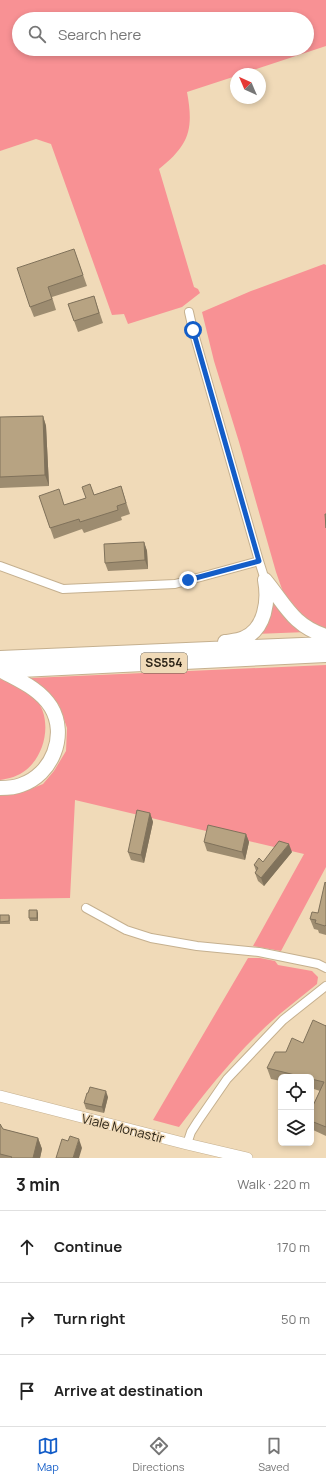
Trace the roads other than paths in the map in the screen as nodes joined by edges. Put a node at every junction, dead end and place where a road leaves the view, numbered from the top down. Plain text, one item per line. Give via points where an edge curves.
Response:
1 (189, 312) dead end
2 (259, 561) junction
3 (0, 566) edge
4 (265, 580) junction
5 (326, 636) edge
6 (326, 644) edge
7 (215, 650) junction
8 (326, 655) edge
9 (1, 667) edge
10 (0, 788) edge
11 (86, 908) dead end
12 (326, 968) edge
13 (326, 986) edge
14 (0, 1096) edge
15 (187, 1144) junction
16 (247, 1158) edge

1 - 2 street
2 - 3 street via 176,584 63,589
2 - 4 street
4 - 5 highway via 292,616 307,628
4 - 7 highway via 265,610 259,626 248,636 220,643
6 - 7 highway, SS554
7 - 9 highway, SS554
8 - 9 highway, SS554
9 - 10 highway via 43,696 56,718 58,735 49,764 40,774 22,785
11 - 12 street via 126,930 151,938 259,952 318,964
13 - 15 street via 283,1020 227,1079 191,1132
14 - 15 main road, Viale Monastir
15 - 16 main road, Viale Monastir

